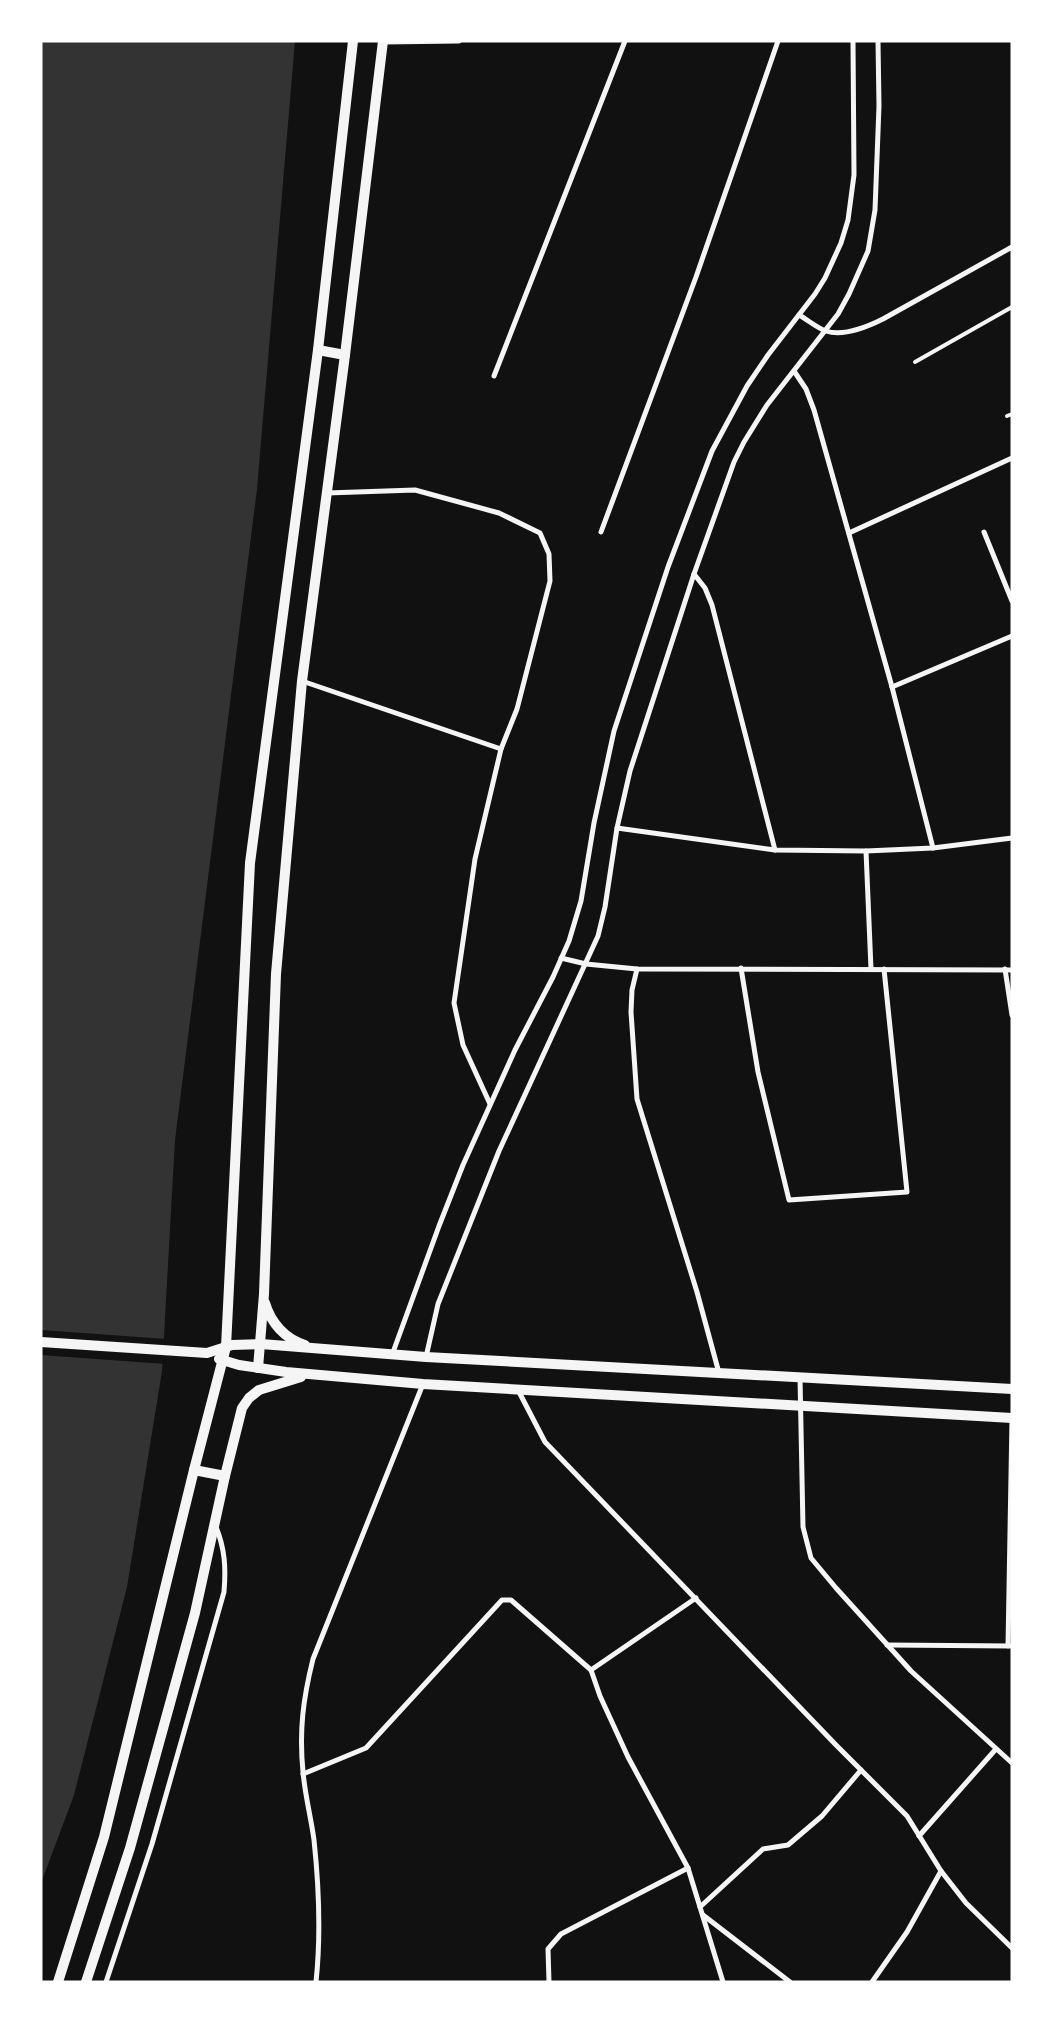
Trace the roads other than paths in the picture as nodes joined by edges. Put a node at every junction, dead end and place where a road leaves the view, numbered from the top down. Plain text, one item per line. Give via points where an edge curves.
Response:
1 (353, 41) edge
2 (459, 41) edge
3 (625, 41) edge
4 (778, 41) edge
5 (853, 41) edge
6 (878, 41) edge
7 (383, 42) edge
8 (1012, 248) edge
9 (1012, 307) edge
10 (799, 315) junction
11 (826, 331) junction
12 (318, 350) junction
13 (345, 355) junction
14 (916, 362) dead end
15 (794, 371) junction
16 (494, 376) dead end
17 (1012, 458) edge
18 (326, 493) junction
19 (601, 532) dead end
20 (984, 532) dead end
21 (848, 533) junction
22 (694, 574) junction
23 (1012, 601) edge
24 (1012, 636) edge
25 (302, 681) junction
26 (892, 687) junction
27 (500, 749) junction
28 (618, 828) junction
29 (1012, 838) edge
30 (933, 848) junction
31 (775, 850) junction
32 (866, 851) junction
33 (561, 958) junction
34 (586, 964) junction
35 (741, 968) junction
36 (871, 968) junction
37 (637, 969) junction
38 (884, 969) junction
39 (1005, 970) junction
40 (1012, 970) edge
41 (1012, 1015) edge
42 (490, 1104) junction
43 (264, 1294) junction
44 (41, 1342) edge
45 (261, 1344) junction
46 (226, 1347) junction
47 (310, 1347) junction
48 (207, 1353) junction
49 (392, 1355) junction
50 (426, 1357) junction
51 (224, 1361) junction
52 (258, 1368) junction
53 (719, 1374) junction
54 (309, 1375) junction
55 (800, 1378) junction
56 (423, 1384) junction
57 (1012, 1389) edge
58 (518, 1390) junction
59 (801, 1408) junction
60 (1012, 1418) edge
61 (194, 1470) junction
62 (225, 1476) junction
63 (215, 1524) junction
64 (696, 1598) junction
65 (887, 1645) junction
66 (1010, 1646) edge
67 (591, 1670) junction
68 (996, 1749) junction
69 (1012, 1762) edge
70 (861, 1770) junction
71 (303, 1774) junction
72 (919, 1836) junction
73 (688, 1868) junction
74 (941, 1871) junction
75 (700, 1907) junction
76 (702, 1915) junction
77 (1012, 1948) edge
78 (58, 1982) edge
79 (86, 1982) edge
80 (106, 1982) edge
81 (316, 1982) edge
82 (549, 1982) edge
83 (723, 1982) edge
84 (790, 1982) edge
85 (872, 1982) edge

1 - 12 main road
2 - 7 street
3 - 16 street
4 - 19 street via 696,278
5 - 10 street via 854,175 848,220 825,278
6 - 11 street via 878,158 873,231 859,273
7 - 13 main road
8 - 11 street via 872,324 837,333
9 - 14 lane
10 - 11 street
10 - 33 street via 768,355 728,418 674,551 614,731 594,823 582,901
11 - 15 street
12 - 13 main road
12 - 46 main road via 250,863
13 - 18 main road
15 - 21 street via 812,404
15 - 22 street via 767,405 734,462
17 - 21 street
18 - 25 main road
18 - 27 street via 415,490 499,513 540,533 549,554 550,581 516,709
20 - 23 street
21 - 26 street
22 - 28 street via 639,739
22 - 31 street via 705,588 712,606
24 - 26 street
25 - 27 street
25 - 43 main road via 276,974
26 - 30 street
27 - 42 street via 475,859 454,1003 463,1045
28 - 31 street
28 - 34 street via 602,922
29 - 30 street
30 - 32 street
31 - 32 street
32 - 36 street
33 - 34 street
33 - 42 street
34 - 37 street
34 - 50 street via 499,1151 438,1304
35 - 36 street
35 - 37 street
35 - 38 street via 758,1072 788,1200 907,1192
36 - 38 street
37 - 53 street via 631,1006 637,1099
38 - 39 street
39 - 40 street
39 - 41 street
42 - 49 street via 442,1217
43 - 45 main road
43 - 47 main road via 269,1315 282,1332
44 - 48 main road
45 - 46 main road
45 - 47 main road
45 - 52 main road
46 - 48 main road
46 - 51 main road
47 - 49 main road
48 - 51 main road
49 - 50 main road
50 - 53 main road
51 - 52 main road
51 - 61 main road
52 - 54 main road
53 - 55 main road
54 - 56 main road
54 - 62 main road via 266,1386 249,1398 242,1408
55 - 57 main road
55 - 59 street
56 - 58 main road
56 - 71 street via 313,1659 303,1696 300,1735
58 - 59 main road
58 - 64 street via 545,1442
59 - 60 main road
59 - 65 street via 803,1527 811,1558
60 - 66 street
61 - 62 main road
61 - 78 main road via 104,1837
62 - 63 main road
63 - 79 main road via 195,1613 130,1848
63 - 80 street via 223,1546 224,1592 152,1844
64 - 67 street
64 - 70 street
65 - 66 street
65 - 68 street
67 - 71 street via 511,1600 502,1600 366,1748
67 - 73 street via 628,1757
68 - 69 street
68 - 72 street
70 - 72 street via 907,1816
70 - 75 street via 822,1816 788,1846 763,1849
71 - 81 street via 314,1840 319,1906
72 - 74 street
73 - 75 street
73 - 82 street via 561,1934 548,1949
74 - 77 street via 966,1902
74 - 85 street via 907,1932
75 - 76 street
76 - 83 street
76 - 84 street

